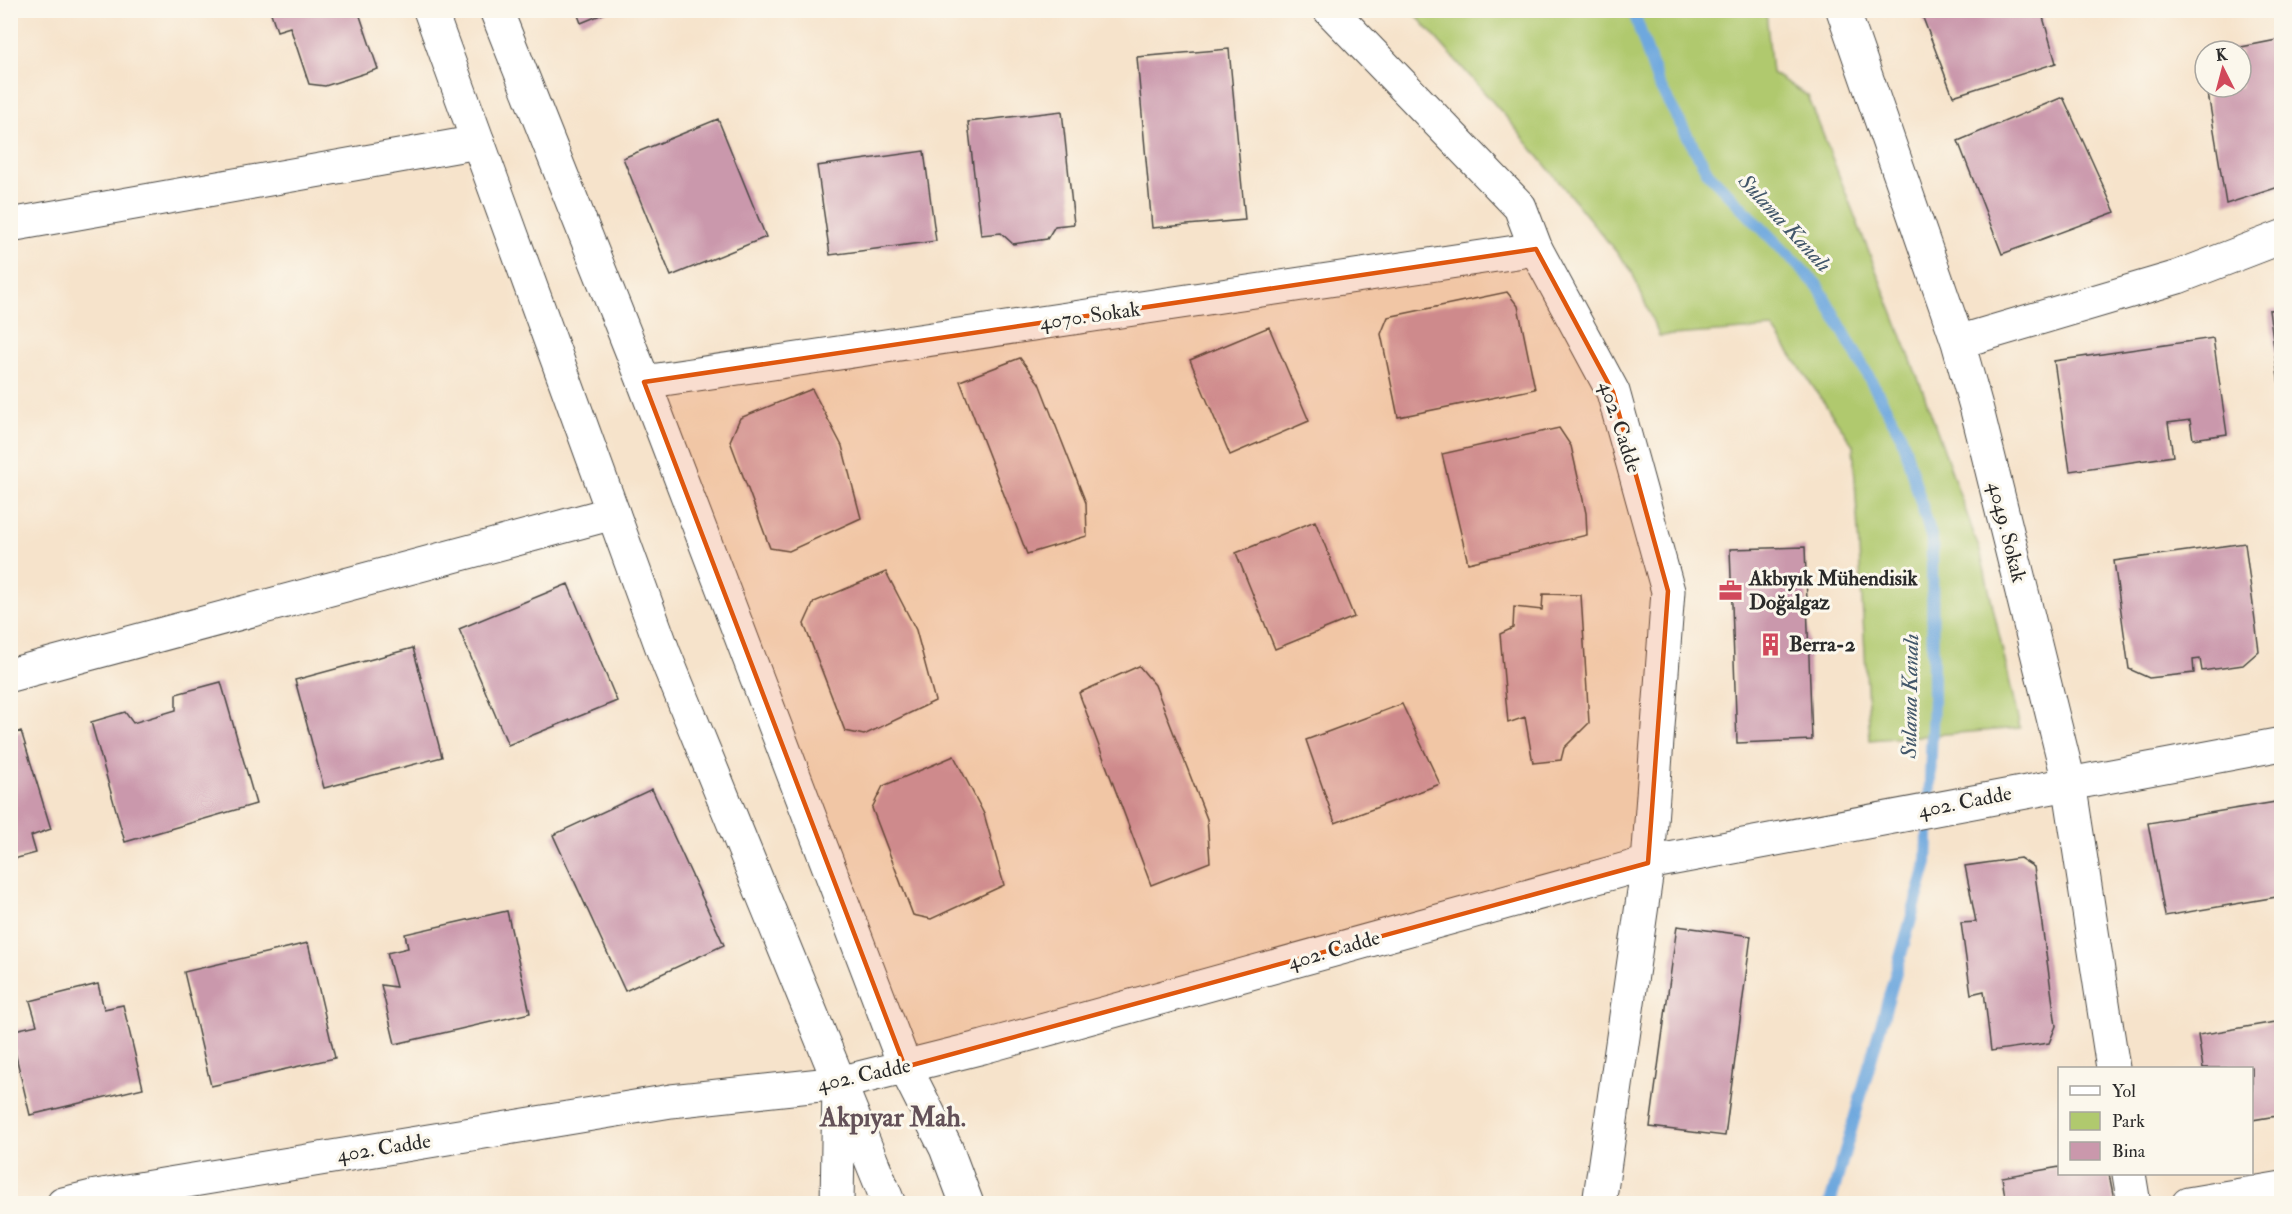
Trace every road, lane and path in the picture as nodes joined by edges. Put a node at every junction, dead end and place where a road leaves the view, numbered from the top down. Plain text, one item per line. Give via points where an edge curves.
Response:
1 (430, 10) edge
2 (496, 10) edge
3 (1330, 10) edge
4 (1843, 10) edge
5 (478, 142) junction
6 (10, 225) edge
7 (2282, 237) edge
8 (1536, 249) junction
9 (1958, 342) junction
10 (644, 382) junction
11 (613, 513) junction
12 (10, 675) edge
13 (2282, 744) edge
14 (2069, 782) junction
15 (1648, 863) junction
16 (904, 1067) junction
17 (2113, 1067) edge
18 (839, 1083) junction
19 (2129, 1175) edge
20 (2282, 1188) edge
21 (63, 1203) edge
22 (837, 1203) edge
23 (889, 1203) edge
24 (968, 1203) edge
25 (1599, 1203) edge
26 (2134, 1203) edge
27 (2188, 1203) edge

1 - 5 street
2 - 10 street
3 - 8 street, 402. Cadde via 1520,207
4 - 9 street, 4049. Sokak
5 - 6 street
5 - 11 street
7 - 9 street via 2178,277
8 - 10 street, 4070. Sokak
8 - 15 street, 402. Cadde via 1613,392 1668,591
9 - 14 street, 4049. Sokak
10 - 16 street
11 - 12 street
11 - 18 street via 664,653
13 - 14 street, 402. Cadde
14 - 15 street, 402. Cadde
14 - 17 street, 4049. Sokak
15 - 16 street, 402. Cadde
15 - 25 street, 402. Cadde
16 - 18 street, 402. Cadde
16 - 24 street via 946,1148
18 - 21 street, 402. Cadde via 671,1101
18 - 22 street
18 - 23 street
19 - 26 street
20 - 27 street

